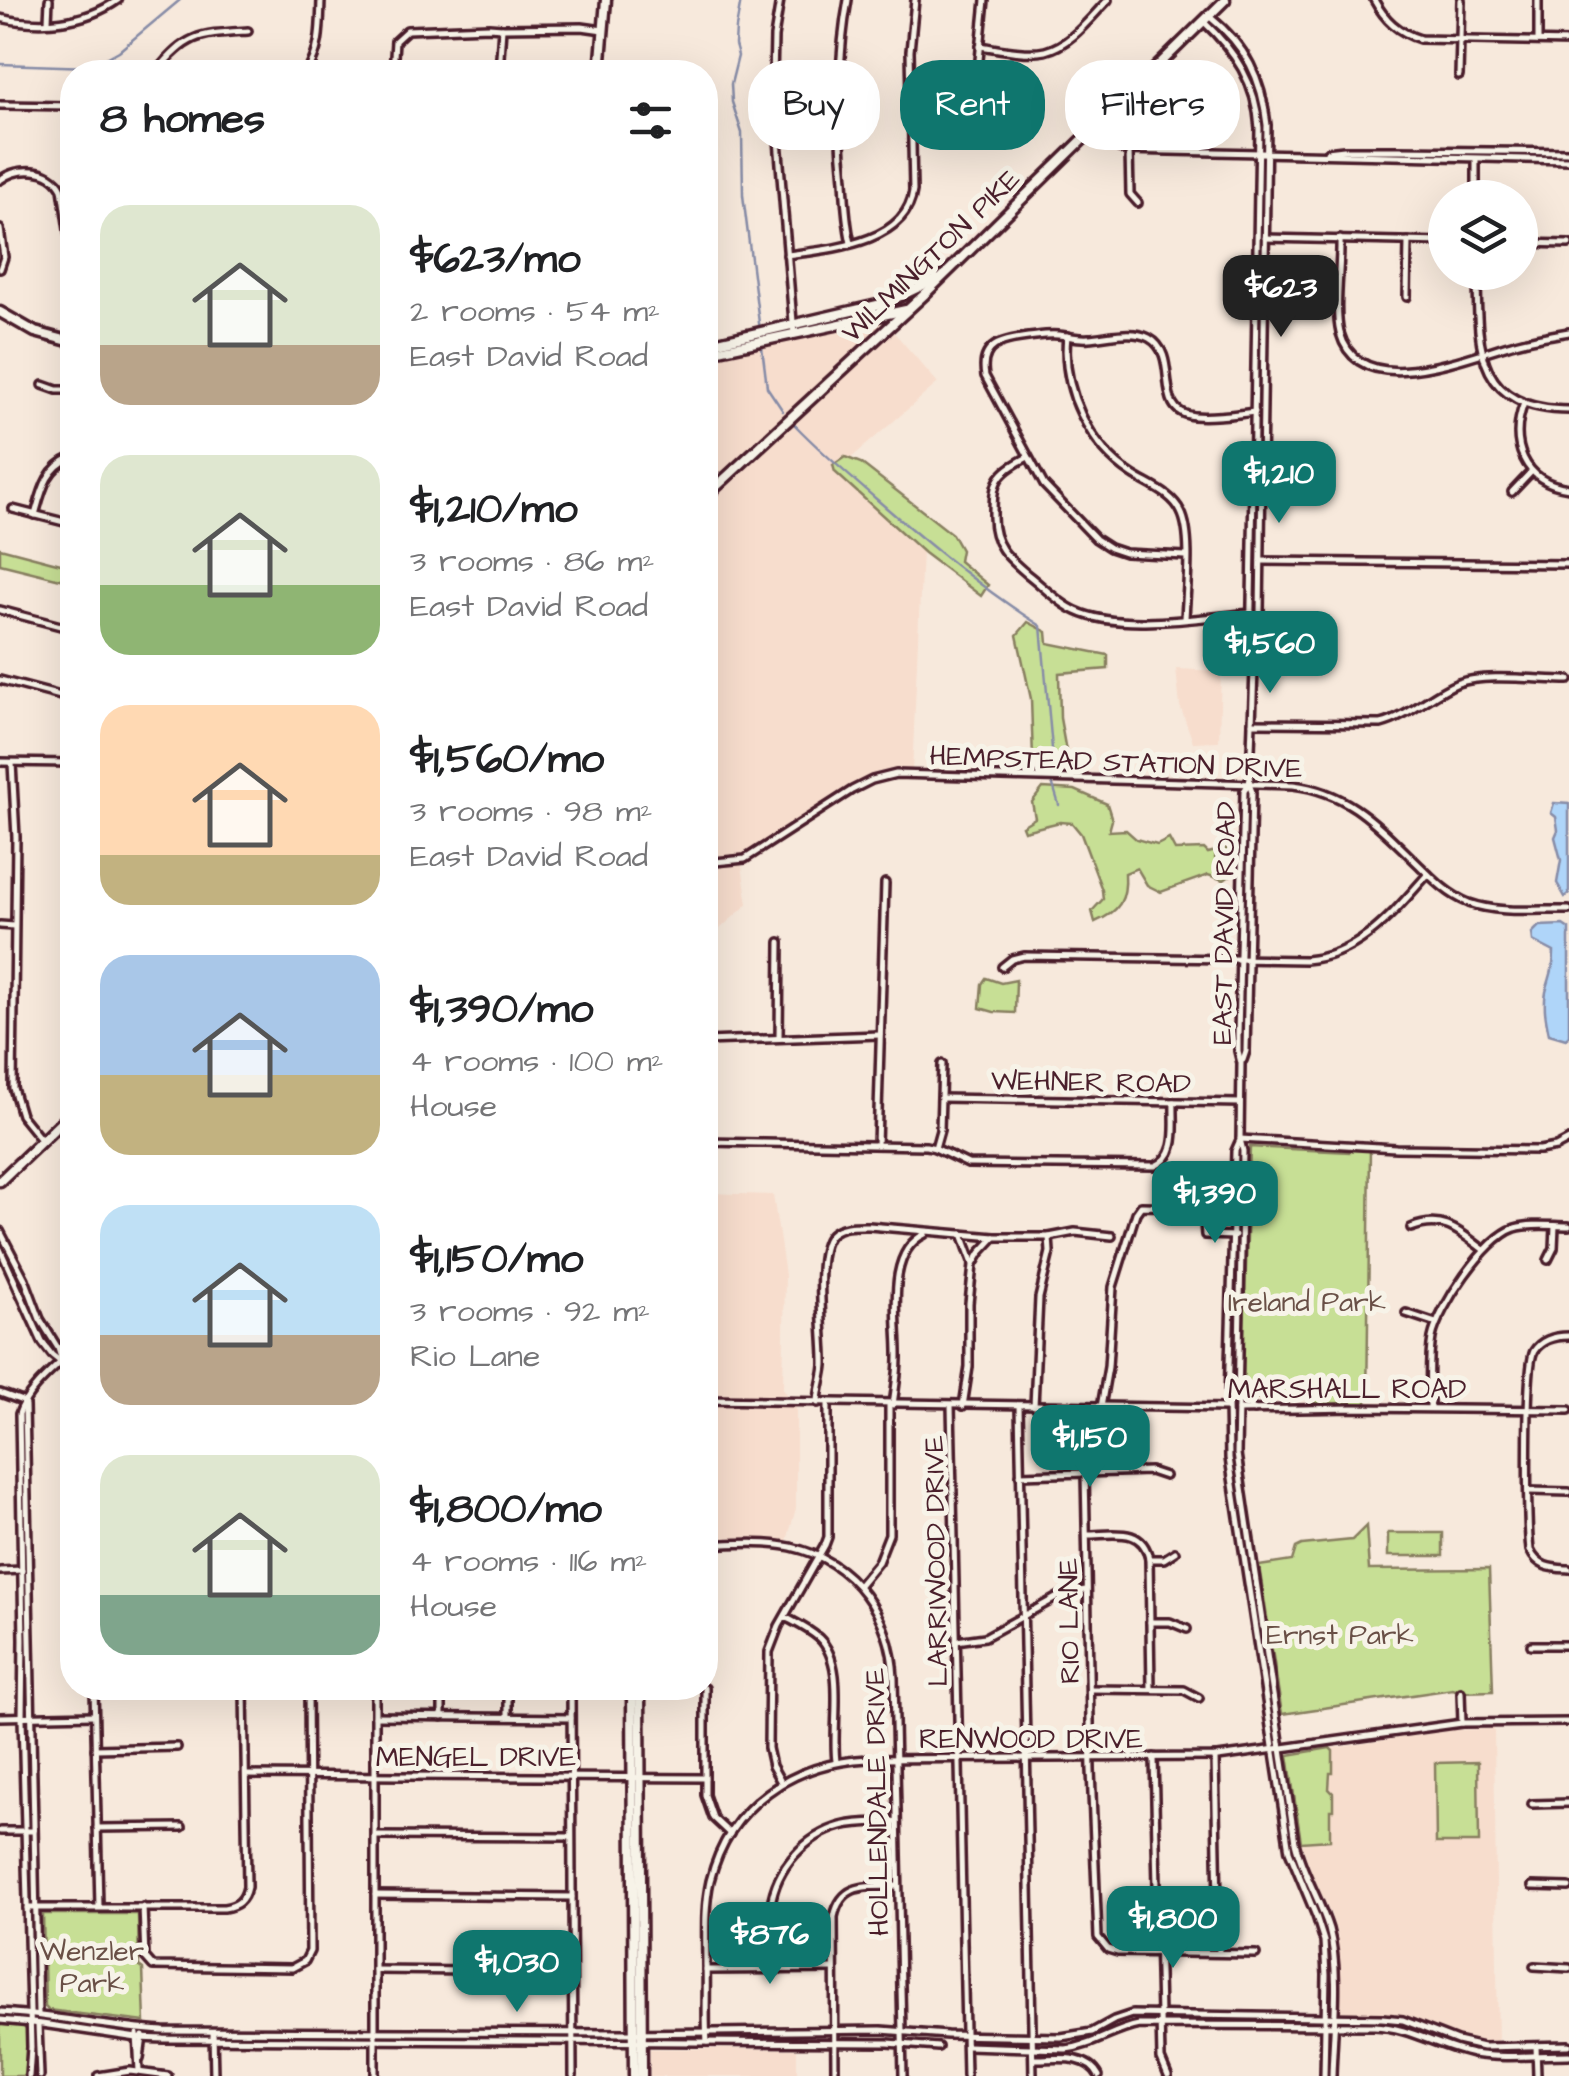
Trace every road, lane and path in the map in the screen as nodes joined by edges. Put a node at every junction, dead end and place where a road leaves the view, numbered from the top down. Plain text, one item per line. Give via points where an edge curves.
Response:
1 (49, 0) edge
2 (118, 0) edge
3 (321, 0) edge
4 (606, 0) edge
5 (780, 0) edge
6 (848, 0) edge
7 (915, 0) edge
8 (985, 0) edge
9 (1108, 0) edge
10 (1225, 0) edge
11 (1374, 0) edge
12 (1461, 0) edge
13 (1538, 0) edge
14 (0, 18) edge
15 (1206, 19) junction
16 (48, 22) junction
17 (502, 28) junction
18 (603, 30) junction
19 (248, 31) dead end
20 (1460, 40) junction
21 (1538, 41) junction
22 (1569, 42) edge
23 (980, 46) junction
24 (168, 60) edge
25 (313, 60) edge
26 (394, 60) edge
27 (500, 60) edge
28 (601, 60) edge
29 (980, 60) edge
30 (1164, 60) edge
31 (1460, 76) dead end
32 (0, 104) edge
33 (60, 106) edge
34 (1073, 150) edge
35 (1130, 150) joint
36 (1263, 152) junction
37 (1569, 152) edge
38 (1476, 155) junction
39 (1569, 160) edge
40 (0, 180) edge
41 (1476, 180) edge
42 (60, 186) edge
43 (1138, 203) dead end
44 (0, 230) edge
45 (1257, 238) junction
46 (1266, 238) junction
47 (1340, 239) junction
48 (1408, 241) junction
49 (851, 242) junction
50 (1428, 242) edge
51 (1538, 243) edge
52 (1569, 244) edge
53 (787, 254) junction
54 (0, 268) edge
55 (945, 275) junction
56 (1477, 290) edge
57 (1407, 297) dead end
58 (885, 303) junction
59 (908, 309) junction
60 (0, 312) edge
61 (887, 314) junction
62 (824, 322) junction
63 (794, 329) junction
64 (1569, 332) edge
65 (760, 336) junction
66 (1067, 336) junction
67 (60, 339) edge
68 (718, 343) edge
69 (718, 349) edge
70 (1481, 353) junction
71 (44, 385) dead end
72 (60, 390) edge
73 (1524, 403) junction
74 (1569, 410) edge
75 (1263, 411) junction
76 (1255, 412) junction
77 (1028, 457) junction
78 (60, 464) edge
79 (1532, 471) junction
80 (718, 485) edge
81 (1569, 488) edge
82 (1512, 492) dead end
83 (13, 509) dead end
84 (36, 515) junction
85 (60, 521) edge
86 (1186, 556) junction
87 (1261, 560) junction
88 (1253, 561) junction
89 (1569, 564) edge
90 (0, 610) edge
91 (1256, 612) junction
92 (1185, 619) junction
93 (60, 626) edge
94 (0, 680) edge
95 (1569, 680) edge
96 (60, 695) edge
97 (1252, 723) junction
98 (0, 762) edge
99 (12, 763) junction
100 (60, 763) edge
101 (1249, 784) junction
102 (718, 862) edge
103 (1428, 874) junction
104 (885, 883) dead end
105 (1569, 910) edge
106 (0, 925) edge
107 (14, 926) junction
108 (780, 942) dead end
109 (1244, 958) junction
110 (1002, 967) dead end
111 (880, 1035) junction
112 (779, 1038) junction
113 (718, 1040) edge
114 (942, 1064) dead end
115 (942, 1098) junction
116 (1174, 1102) junction
117 (1240, 1103) junction
118 (60, 1124) edge
119 (1240, 1139) junction
120 (1569, 1140) edge
121 (42, 1141) junction
122 (718, 1142) edge
123 (877, 1145) junction
124 (935, 1148) junction
125 (0, 1181) edge
126 (1554, 1226) junction
127 (1569, 1226) edge
128 (1411, 1228) dead end
129 (0, 1230) edge
130 (892, 1230) junction
131 (931, 1233) junction
132 (962, 1234) junction
133 (1112, 1236) dead end
134 (1233, 1236) junction
135 (1241, 1236) junction
136 (995, 1237) junction
137 (1049, 1237) junction
138 (0, 1248) edge
139 (1484, 1250) junction
140 (904, 1252) junction
141 (1548, 1260) dead end
142 (973, 1265) junction
143 (1406, 1312) dead end
144 (1436, 1323) junction
145 (1569, 1336) edge
146 (60, 1355) edge
147 (60, 1361) edge
148 (60, 1364) edge
149 (1237, 1388) junction
150 (0, 1393) edge
151 (718, 1400) edge
152 (24, 1402) junction
153 (818, 1403) junction
154 (828, 1403) junction
155 (891, 1405) junction
156 (952, 1406) junction
157 (963, 1406) junction
158 (1019, 1406) junction
159 (1034, 1406) junction
160 (1101, 1407) junction
161 (1228, 1408) junction
162 (1430, 1408) junction
163 (1236, 1410) junction
164 (1254, 1410) junction
165 (1528, 1410) junction
166 (1569, 1410) edge
167 (1085, 1473) junction
168 (1020, 1474) junction
169 (1165, 1476) dead end
170 (1529, 1491) junction
171 (1569, 1492) edge
172 (1086, 1535) junction
173 (718, 1545) edge
174 (1176, 1552) dead end
175 (819, 1556) junction
176 (1149, 1560) junction
177 (1569, 1569) edge
178 (0, 1570) edge
179 (25, 1570) junction
180 (858, 1585) junction
181 (1088, 1590) junction
182 (1260, 1609) junction
183 (1252, 1610) junction
184 (784, 1616) junction
185 (1023, 1617) junction
186 (1150, 1622) junction
187 (1187, 1628) dead end
188 (956, 1641) junction
189 (1569, 1644) edge
190 (1530, 1646) dead end
191 (1152, 1689) junction
192 (1090, 1690) junction
193 (1461, 1692) dead end
194 (1199, 1698) dead end
195 (94, 1700) edge
196 (244, 1700) edge
197 (308, 1700) edge
198 (375, 1700) edge
199 (442, 1700) edge
200 (508, 1700) edge
201 (571, 1700) edge
202 (633, 1700) edge
203 (639, 1700) edge
204 (705, 1700) edge
205 (94, 1715) junction
206 (375, 1716) junction
207 (0, 1717) edge
208 (442, 1717) junction
209 (22, 1718) junction
210 (31, 1718) junction
211 (508, 1718) junction
212 (570, 1718) junction
213 (1569, 1722) edge
214 (1462, 1723) junction
215 (177, 1747) dead end
216 (95, 1749) junction
217 (1277, 1750) junction
218 (1091, 1757) junction
219 (1154, 1757) junction
220 (1214, 1757) junction
221 (896, 1758) junction
222 (959, 1758) junction
223 (1026, 1758) junction
224 (836, 1761) junction
225 (246, 1775) junction
226 (310, 1776) junction
227 (375, 1776) junction
228 (571, 1777) junction
229 (636, 1777) junction
230 (705, 1778) junction
231 (781, 1782) junction
232 (1569, 1803) edge
233 (1532, 1804) dead end
234 (897, 1822) junction
235 (182, 1827) dead end
236 (97, 1828) junction
237 (0, 1831) edge
238 (25, 1831) junction
239 (34, 1831) junction
240 (730, 1834) junction
241 (375, 1836) junction
242 (571, 1837) junction
243 (898, 1886) junction
244 (1532, 1886) dead end
245 (1569, 1887) edge
246 (375, 1895) junction
247 (572, 1897) junction
248 (99, 1906) junction
249 (143, 1907) junction
250 (26, 1908) junction
251 (36, 1908) junction
252 (1158, 1953) junction
253 (1219, 1954) junction
254 (1256, 1954) dead end
255 (1534, 1966) dead end
256 (1569, 1968) edge
257 (834, 1969) junction
258 (375, 1970) junction
259 (706, 1970) junction
260 (770, 1970) junction
261 (572, 1972) junction
262 (0, 2012) edge
263 (1160, 2013) junction
264 (34, 2014) junction
265 (1325, 2016) junction
266 (1333, 2016) junction
267 (0, 2020) edge
268 (34, 2023) junction
269 (1160, 2024) junction
270 (1333, 2025) junction
271 (1324, 2026) junction
272 (140, 2030) junction
273 (902, 2030) junction
274 (750, 2031) junction
275 (794, 2031) junction
276 (834, 2031) junction
277 (706, 2032) junction
278 (572, 2033) junction
279 (965, 2035) junction
280 (214, 2036) junction
281 (375, 2036) junction
282 (1032, 2036) junction
283 (638, 2037) junction
284 (140, 2038) junction
285 (572, 2042) junction
286 (707, 2042) junction
287 (750, 2043) junction
288 (794, 2043) junction
289 (834, 2043) junction
290 (902, 2043) junction
291 (1569, 2045) edge
292 (966, 2046) junction
293 (1536, 2046) junction
294 (938, 2047) dead end
295 (1033, 2048) junction
296 (1537, 2055) junction
297 (1569, 2055) edge
298 (1034, 2059) junction
299 (139, 2071) junction
300 (29, 2076) edge
301 (40, 2076) edge
302 (98, 2076) edge
303 (168, 2076) edge
304 (214, 2076) edge
305 (375, 2076) edge
306 (573, 2076) edge
307 (634, 2076) edge
308 (642, 2076) edge
309 (834, 2076) edge
310 (903, 2076) edge
311 (966, 2076) edge
312 (1033, 2076) edge
313 (1099, 2076) edge
314 (1168, 2076) edge
315 (1324, 2076) edge
316 (1332, 2076) edge
317 (1537, 2076) edge

1 - 16 street
2 - 16 street via 87,17
3 - 25 street
4 - 18 main road
5 - 53 street via 772,64
6 - 49 street via 840,131
7 - 49 street via 912,198 889,229
8 - 23 street
9 - 23 street via 1053,48
10 - 15 main road, WILMINGTON PIKE
11 - 20 street via 1402,32
12 - 20 street
13 - 21 street
14 - 16 street
15 - 30 main road, WILMINGTON PIKE
15 - 36 street, EAST DAVID ROAD via 1229,32 1250,62 1266,111
17 - 18 street
17 - 26 street via 406,30 395,41
17 - 27 street
18 - 28 main road
19 - 24 street via 190,39
20 - 21 street
20 - 31 street
21 - 22 street
23 - 29 street
32 - 33 street
34 - 55 main road, WILMINGTON PIKE
35 - 36 street
35 - 43 street via 1130,194
36 - 38 street
36 - 45 street, EAST DAVID ROAD
36 - 46 street, EAST DAVID ROAD
37 - 38 street
38 - 39 street
38 - 41 street
40 - 42 street via 41,172
44 - 54 street
45 - 46 street
45 - 76 street, EAST DAVID ROAD
46 - 47 street
46 - 75 street, EAST DAVID ROAD
47 - 48 street
47 - 70 street via 1340,330 1356,358 1393,371
48 - 50 street
48 - 57 street
49 - 53 street
51 - 52 street
53 - 63 street
55 - 58 main road
55 - 59 main road, WILMINGTON PIKE
56 - 70 street
58 - 61 main road
58 - 62 main road
59 - 61 main road
59 - 80 main road, WILMINGTON PIKE
60 - 67 main road
61 - 62 main road
62 - 63 main road
63 - 65 main road
64 - 70 street
65 - 68 main road
65 - 69 main road
66 - 76 street via 1144,336 1162,352 1177,411
66 - 77 street via 1003,340 984,362
66 - 86 street via 1069,383 1094,434 1126,470 1178,506
70 - 73 street via 1494,378
71 - 72 street
73 - 74 street
73 - 79 street via 1517,438
75 - 76 street
75 - 87 street, EAST DAVID ROAD
76 - 88 street, EAST DAVID ROAD
77 - 86 street via 1053,496 1101,543 1125,554
77 - 92 street via 1005,470 995,486 995,537 1008,558 1080,613 1134,622
78 - 84 street via 47,478
79 - 81 street
79 - 82 street
83 - 84 street
84 - 85 street
86 - 92 street
87 - 88 street
87 - 89 street
87 - 91 street, EAST DAVID ROAD
88 - 91 street, EAST DAVID ROAD
90 - 93 street
91 - 92 street
91 - 97 street, EAST DAVID ROAD
94 - 96 street
95 - 97 street via 1466,680 1382,724
97 - 101 street, EAST DAVID ROAD
98 - 99 street
99 - 100 street
99 - 107 street
101 - 102 street, HEMPSTEAD STATION DRIVE via 896,774 852,790 744,859
101 - 103 street, HEMPSTEAD STATION DRIVE via 1306,786 1340,797
101 - 109 street, EAST DAVID ROAD
103 - 105 street, HEMPSTEAD STATION DRIVE via 1480,906
103 - 109 street via 1376,930 1342,952 1310,960
104 - 111 street
106 - 107 street
107 - 121 street via 13,1088 21,1115
108 - 112 street
109 - 110 street via 1024,956
109 - 117 street, EAST DAVID ROAD
111 - 112 street
111 - 123 street
112 - 113 street
114 - 115 street
115 - 116 street, WEHNER ROAD
115 - 124 street
116 - 117 street, WEHNER ROAD
116 - 124 street via 1172,1150 1155,1166 968,1164
117 - 119 street, EAST DAVID ROAD
118 - 121 main road
119 - 120 street via 1539,1150
119 - 134 street, EAST DAVID ROAD
119 - 135 street, EAST DAVID ROAD
121 - 125 main road
122 - 123 street
123 - 124 street
126 - 127 street
126 - 139 street via 1515,1228
126 - 141 street
128 - 139 street via 1441,1223
129 - 146 street
130 - 131 street
130 - 140 street
130 - 153 street via 849,1226 827,1240
131 - 132 street
131 - 140 street
132 - 136 street
132 - 142 street
133 - 137 street
134 - 135 street
134 - 160 street via 1205,1235 1200,1206 1141,1206 1136,1212 1113,1286
134 - 161 street, EAST DAVID ROAD
135 - 149 street, EAST DAVID ROAD
136 - 137 street
136 - 142 street
137 - 159 street
138 - 147 street via 42,1342
139 - 144 street
140 - 155 street
142 - 157 street
143 - 144 street
144 - 162 street
145 - 165 street via 1552,1337 1535,1350
148 - 152 street
149 - 163 street, EAST DAVID ROAD
149 - 164 street
150 - 152 street
151 - 153 street, MARSHALL ROAD
152 - 179 street via 18,1426
153 - 154 street, MARSHALL ROAD
154 - 155 street, MARSHALL ROAD
154 - 175 street via 829,1529
155 - 156 street, MARSHALL ROAD
155 - 180 street via 889,1534 878,1562
156 - 157 street, MARSHALL ROAD
156 - 188 street, LARRIWOOD DRIVE
157 - 158 street, MARSHALL ROAD
158 - 159 street, MARSHALL ROAD
158 - 168 street
159 - 160 street, MARSHALL ROAD
160 - 161 street, MARSHALL ROAD
161 - 163 street, MARSHALL ROAD
161 - 183 street, EAST DAVID ROAD via 1230,1471
162 - 164 street, MARSHALL ROAD
162 - 165 street, MARSHALL ROAD
163 - 164 street, MARSHALL ROAD
163 - 182 street, EAST DAVID ROAD via 1238,1471
165 - 166 street, MARSHALL ROAD
165 - 170 street
167 - 168 street
167 - 169 street
167 - 172 street, RIO LANE
168 - 185 street
170 - 171 street
170 - 177 street via 1533,1556 1545,1566
172 - 176 street via 1138,1538
172 - 181 street, RIO LANE
173 - 175 street via 778,1545
174 - 176 street
175 - 180 street, HOLLENDALE DRIVE
175 - 184 street
176 - 186 street
178 - 179 street
179 - 209 street
179 - 210 street
180 - 221 street, HOLLENDALE DRIVE via 879,1615 892,1652
181 - 185 street via 1065,1593
181 - 192 street, RIO LANE
182 - 183 street
182 - 217 street, EAST DAVID ROAD
183 - 217 street, EAST DAVID ROAD
184 - 224 street via 820,1639 832,1658
184 - 231 street via 768,1660 768,1748
185 - 188 street via 986,1637
185 - 223 street
186 - 187 street
186 - 191 street
188 - 222 street, LARRIWOOD DRIVE
189 - 190 street
191 - 192 street
191 - 194 street via 1184,1690
192 - 218 street, RIO LANE
193 - 214 street
195 - 205 street
196 - 225 street
197 - 226 street
198 - 206 street
199 - 208 street
200 - 211 street
201 - 212 street
202 - 229 main road
203 - 229 main road
204 - 230 street
205 - 210 street
205 - 216 street
206 - 208 street
206 - 227 street
207 - 209 street
208 - 211 street
209 - 210 street
209 - 238 street
210 - 239 street
211 - 212 street
212 - 228 street
213 - 214 street, RENWOOD DRIVE
214 - 217 street, RENWOOD DRIVE
215 - 216 street
216 - 236 street
217 - 220 street, RENWOOD DRIVE
217 - 265 street, EAST DAVID ROAD via 1289,1850 1324,1941
217 - 266 street, EAST DAVID ROAD via 1298,1853 1331,1940
218 - 219 street, RENWOOD DRIVE
218 - 223 street, RENWOOD DRIVE
218 - 252 street, RIO LANE via 1097,1932 1104,1946 1118,1952
219 - 220 street, RENWOOD DRIVE
219 - 252 street
220 - 253 street
221 - 222 street, RENWOOD DRIVE
221 - 224 street, RENWOOD DRIVE
221 - 234 street, HOLLENDALE DRIVE
222 - 223 street, RENWOOD DRIVE
222 - 279 street, LARRIWOOD DRIVE
223 - 282 street
224 - 231 street, RENWOOD DRIVE
225 - 226 street, MENGEL DRIVE
225 - 249 street via 242,1900 224,1908
226 - 227 street, MENGEL DRIVE
226 - 249 street via 310,1951 301,1964 153,1966 144,1957
227 - 228 street, MENGEL DRIVE
227 - 241 street
228 - 229 street, MENGEL DRIVE
228 - 242 street
229 - 230 street, MENGEL DRIVE
229 - 283 main road
230 - 240 street via 710,1812
231 - 240 street, RENWOOD DRIVE
232 - 233 street
234 - 243 street, HOLLENDALE DRIVE
234 - 260 street via 832,1829 792,1858 773,1895
235 - 236 street
236 - 248 street
237 - 238 street
238 - 239 street
238 - 250 street
239 - 251 street
240 - 259 street, RENWOOD DRIVE via 707,1898
241 - 242 street
241 - 246 street
242 - 247 street
243 - 257 street via 860,1887 840,1901
243 - 273 street, HOLLENDALE DRIVE
244 - 245 street
246 - 247 street
246 - 258 street
247 - 261 street
248 - 249 street
248 - 251 street
250 - 251 street
250 - 264 street
251 - 264 street
252 - 253 street
252 - 263 street
253 - 254 street
255 - 256 street
257 - 260 street
257 - 276 street
258 - 261 street
258 - 281 street
259 - 260 street
259 - 277 street, RENWOOD DRIVE
261 - 278 street
262 - 264 street
263 - 265 street
263 - 269 street
263 - 282 street via 1124,2016 1084,2034
264 - 268 street
264 - 272 street
265 - 266 street
265 - 271 street, EAST DAVID ROAD
266 - 270 street, EAST DAVID ROAD
266 - 293 street via 1403,2020 1482,2047
267 - 268 street
268 - 284 street
268 - 300 street
268 - 301 street
269 - 271 street
269 - 295 street via 1128,2027 1080,2047
269 - 314 street
270 - 271 street
270 - 296 street via 1399,2028 1473,2054
270 - 316 street, EAST DAVID ROAD
271 - 315 street, EAST DAVID ROAD
272 - 280 street
272 - 284 street
273 - 276 street
273 - 279 street
273 - 290 street, HOLLENDALE DRIVE
274 - 275 street
274 - 277 street
274 - 287 street
275 - 276 street
275 - 288 street
276 - 289 street
277 - 283 street
277 - 286 street, RENWOOD DRIVE
278 - 281 street
278 - 283 street
278 - 285 street
279 - 282 street
279 - 292 street, LARRIWOOD DRIVE
280 - 281 street
280 - 284 street
280 - 304 street
281 - 285 street
281 - 305 street
282 - 295 street
283 - 285 street
283 - 286 street
283 - 307 main road
283 - 308 main road
284 - 299 street
285 - 306 street
286 - 287 street
287 - 288 street
288 - 289 street
289 - 290 street
289 - 309 street
290 - 294 street
290 - 310 street, HOLLENDALE DRIVE
291 - 293 street
292 - 295 street
292 - 311 street, LARRIWOOD DRIVE
293 - 296 street
295 - 298 street
296 - 297 street
296 - 317 street
298 - 312 street
298 - 313 street via 1088,2062
299 - 302 street
299 - 303 street

